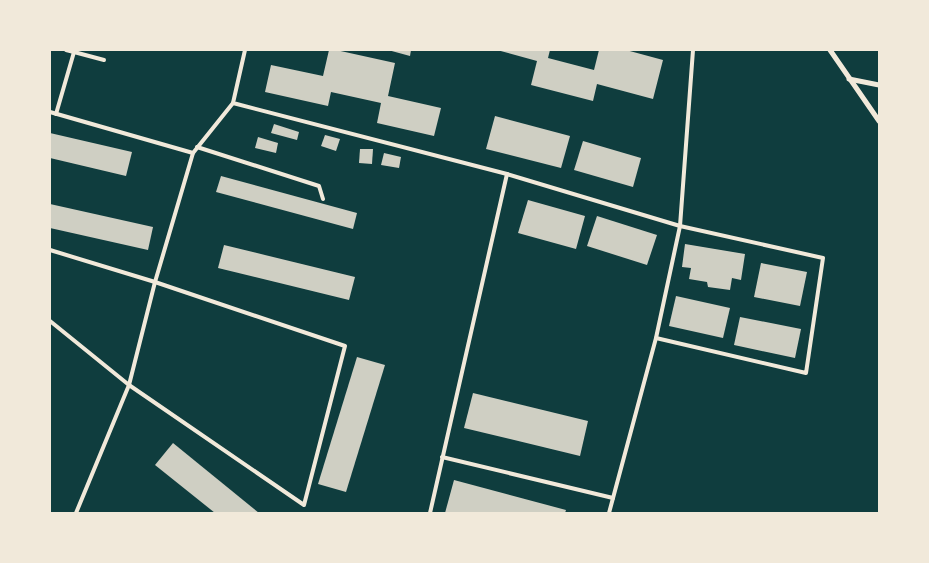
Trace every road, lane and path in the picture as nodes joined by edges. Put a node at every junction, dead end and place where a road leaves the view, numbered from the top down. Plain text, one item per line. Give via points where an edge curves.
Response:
1 (66, 50) edge
2 (245, 50) edge
3 (693, 50) edge
4 (830, 50) edge
5 (74, 52) junction
6 (104, 60) dead end
7 (849, 79) junction
8 (879, 85) edge
9 (233, 103) junction
10 (50, 112) edge
11 (56, 114) junction
12 (879, 121) edge
13 (196, 148) junction
14 (193, 152) junction
15 (507, 174) junction
16 (323, 198) dead end
17 (680, 226) junction
18 (50, 250) edge
19 (155, 282) junction
20 (50, 321) edge
21 (656, 338) junction
22 (129, 385) junction
23 (442, 457) junction
24 (613, 498) junction
25 (76, 513) edge
26 (430, 513) edge
27 (609, 513) edge

1 - 5 lane
2 - 9 lane
3 - 17 lane
4 - 7 street
5 - 6 lane
5 - 11 lane
7 - 8 street
7 - 12 street
9 - 13 lane
9 - 15 lane
10 - 11 lane
11 - 14 lane
13 - 14 lane
13 - 16 lane via 319,186
14 - 19 lane
15 - 17 lane
15 - 23 lane
17 - 21 lane
17 - 21 lane via 823,258 806,372
18 - 19 lane
19 - 22 lane
19 - 22 lane via 346,346 304,505
20 - 22 lane
21 - 24 lane
22 - 25 lane
23 - 24 lane
23 - 26 lane
24 - 27 lane

